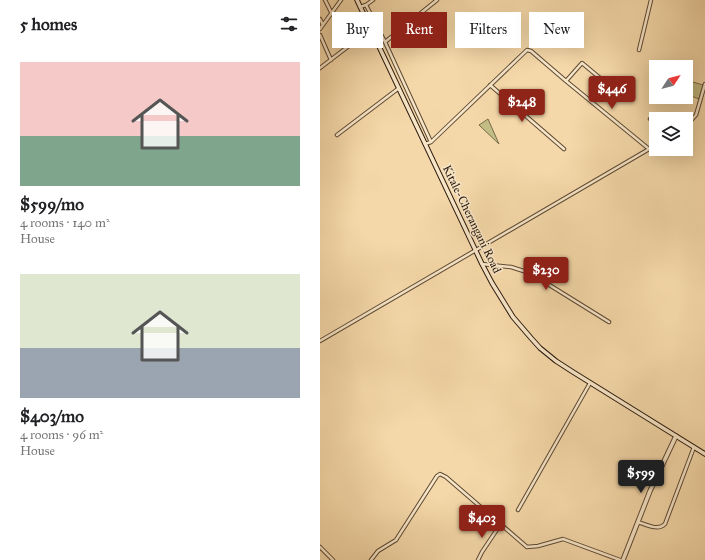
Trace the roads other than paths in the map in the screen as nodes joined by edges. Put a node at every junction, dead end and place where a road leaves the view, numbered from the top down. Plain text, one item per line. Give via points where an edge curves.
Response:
1 (325, 0) edge
2 (341, 0) edge
3 (357, 0) edge
4 (373, 0) edge
5 (437, 0) edge
6 (651, 0) edge
7 (366, 5) junction
8 (360, 7) junction
9 (333, 12) edge
10 (362, 12) edge
11 (332, 14) joint
12 (320, 20) edge
13 (323, 25) junction
14 (320, 29) edge
15 (320, 35) edge
16 (385, 42) junction
17 (346, 48) edge
18 (380, 48) edge
19 (639, 50) dead end
20 (331, 60) junction
21 (320, 68) edge
22 (600, 78) dead end
23 (566, 81) junction
24 (705, 84) edge
25 (490, 85) junction
26 (399, 88) junction
27 (408, 92) junction
28 (401, 94) junction
29 (693, 118) edge
30 (337, 135) dead end
31 (432, 142) junction
32 (425, 144) junction
33 (564, 149) dead end
34 (649, 149) joint
35 (476, 251) junction
36 (482, 264) junction
37 (608, 322) dead end
38 (320, 341) edge
39 (590, 383) junction
40 (676, 436) junction
41 (694, 447) junction
42 (705, 454) edge
43 (518, 510) dead end
44 (638, 522) junction
45 (500, 524) junction
46 (320, 547) edge
47 (333, 560) edge
48 (370, 560) edge
49 (478, 560) edge
50 (620, 560) edge
51 (623, 560) edge

1 - 11 street
2 - 9 street
3 - 8 main road, Kitale-Cherangani Road
4 - 7 street
5 - 16 street
6 - 19 street
7 - 8 street
7 - 16 street
8 - 10 main road, Kitale-Cherangani Road
11 - 13 street
12 - 13 street
13 - 14 street
15 - 20 street
16 - 27 street
17 - 20 street
18 - 26 main road, Kitale-Cherangani Road
20 - 21 street
22 - 23 street via 582,63
23 - 25 street via 527,50
23 - 34 street
24 - 29 street
25 - 31 street
25 - 33 street
26 - 28 main road, Kitale-Cherangani Road
26 - 30 street
27 - 28 street
27 - 31 street
28 - 32 main road, Kitale-Cherangani Road
31 - 32 street
32 - 35 main road, Kitale-Cherangani Road
34 - 35 street
35 - 36 main road, Kitale-Cherangani Road
35 - 38 street
36 - 37 street via 522,270
36 - 39 main road, Kitale-Cherangani Road via 501,299 531,338 556,361
39 - 40 main road, Kitale-Cherangani Road
39 - 43 street
40 - 41 main road, Kitale-Cherangani Road
40 - 44 main road
41 - 42 main road, Kitale-Cherangani Road
41 - 44 street via 665,524 658,528
44 - 51 main road
45 - 48 street via 440,474 396,540 378,551
45 - 49 street
45 - 50 street via 527,546 538,546 563,538
46 - 47 street

